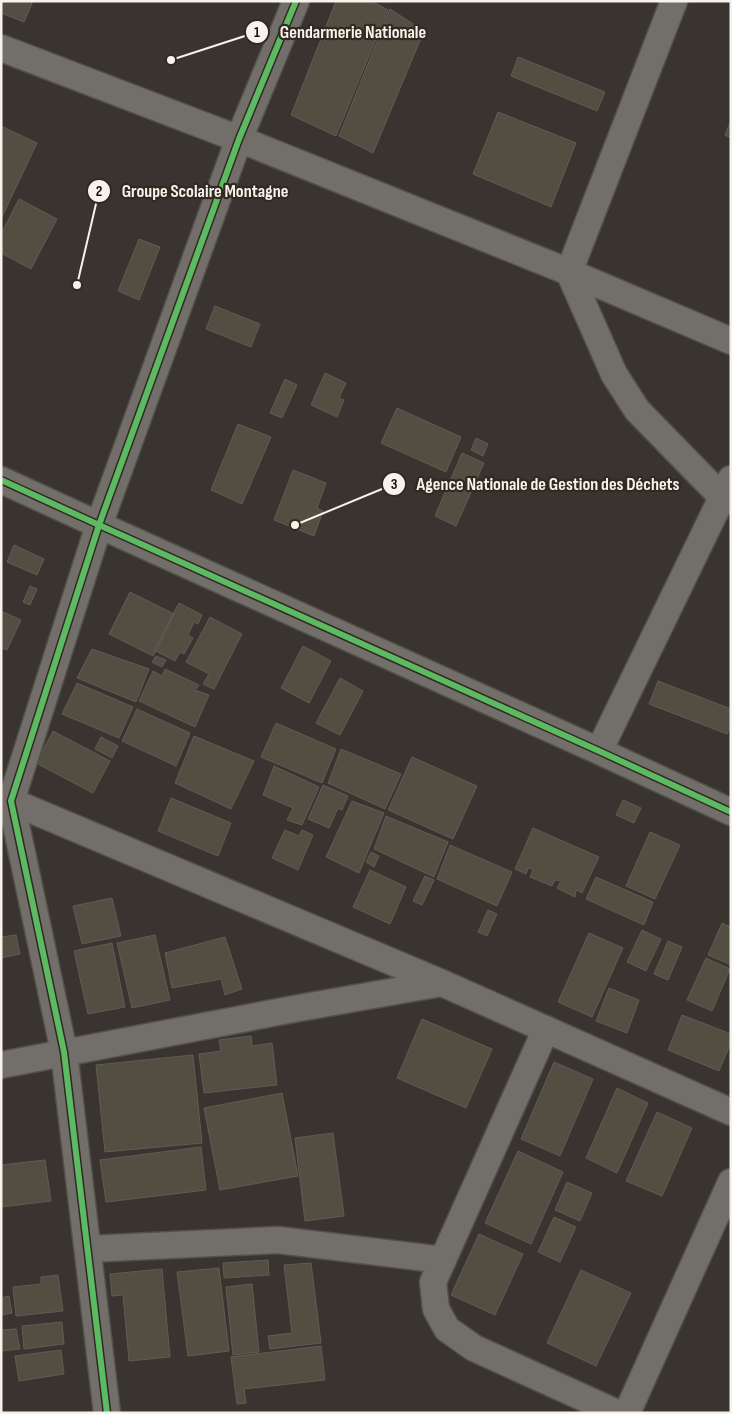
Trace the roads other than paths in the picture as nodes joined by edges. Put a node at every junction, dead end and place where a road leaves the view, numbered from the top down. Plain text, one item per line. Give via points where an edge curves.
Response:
1 (296, 1) edge
2 (674, 1) edge
3 (1, 48) edge
4 (238, 139) junction
5 (569, 272) junction
6 (731, 341) edge
7 (1, 480) edge
8 (728, 492) edge
9 (99, 525) junction
10 (600, 751) junction
11 (6, 799) edge
12 (731, 812) edge
13 (442, 983) junction
14 (546, 1029) junction
15 (64, 1052) junction
16 (1, 1065) edge
17 (731, 1112) edge
18 (731, 1182) edge
19 (88, 1249) junction
20 (443, 1260) junction
21 (108, 1413) edge
22 (617, 1413) edge
23 (628, 1413) edge

1 - 4 street
2 - 5 street
3 - 4 street
4 - 5 street
4 - 9 street
5 - 6 street
5 - 8 street via 614,374 638,410
7 - 9 street
8 - 10 street
9 - 10 street
9 - 11 street
10 - 12 street
11 - 13 street
11 - 15 street
13 - 14 street
13 - 15 street
14 - 17 street
14 - 20 street
15 - 16 street
15 - 19 street
18 - 23 street
19 - 20 street via 278,1240
19 - 21 street
20 - 22 street via 433,1282 436,1309 447,1329 474,1348

